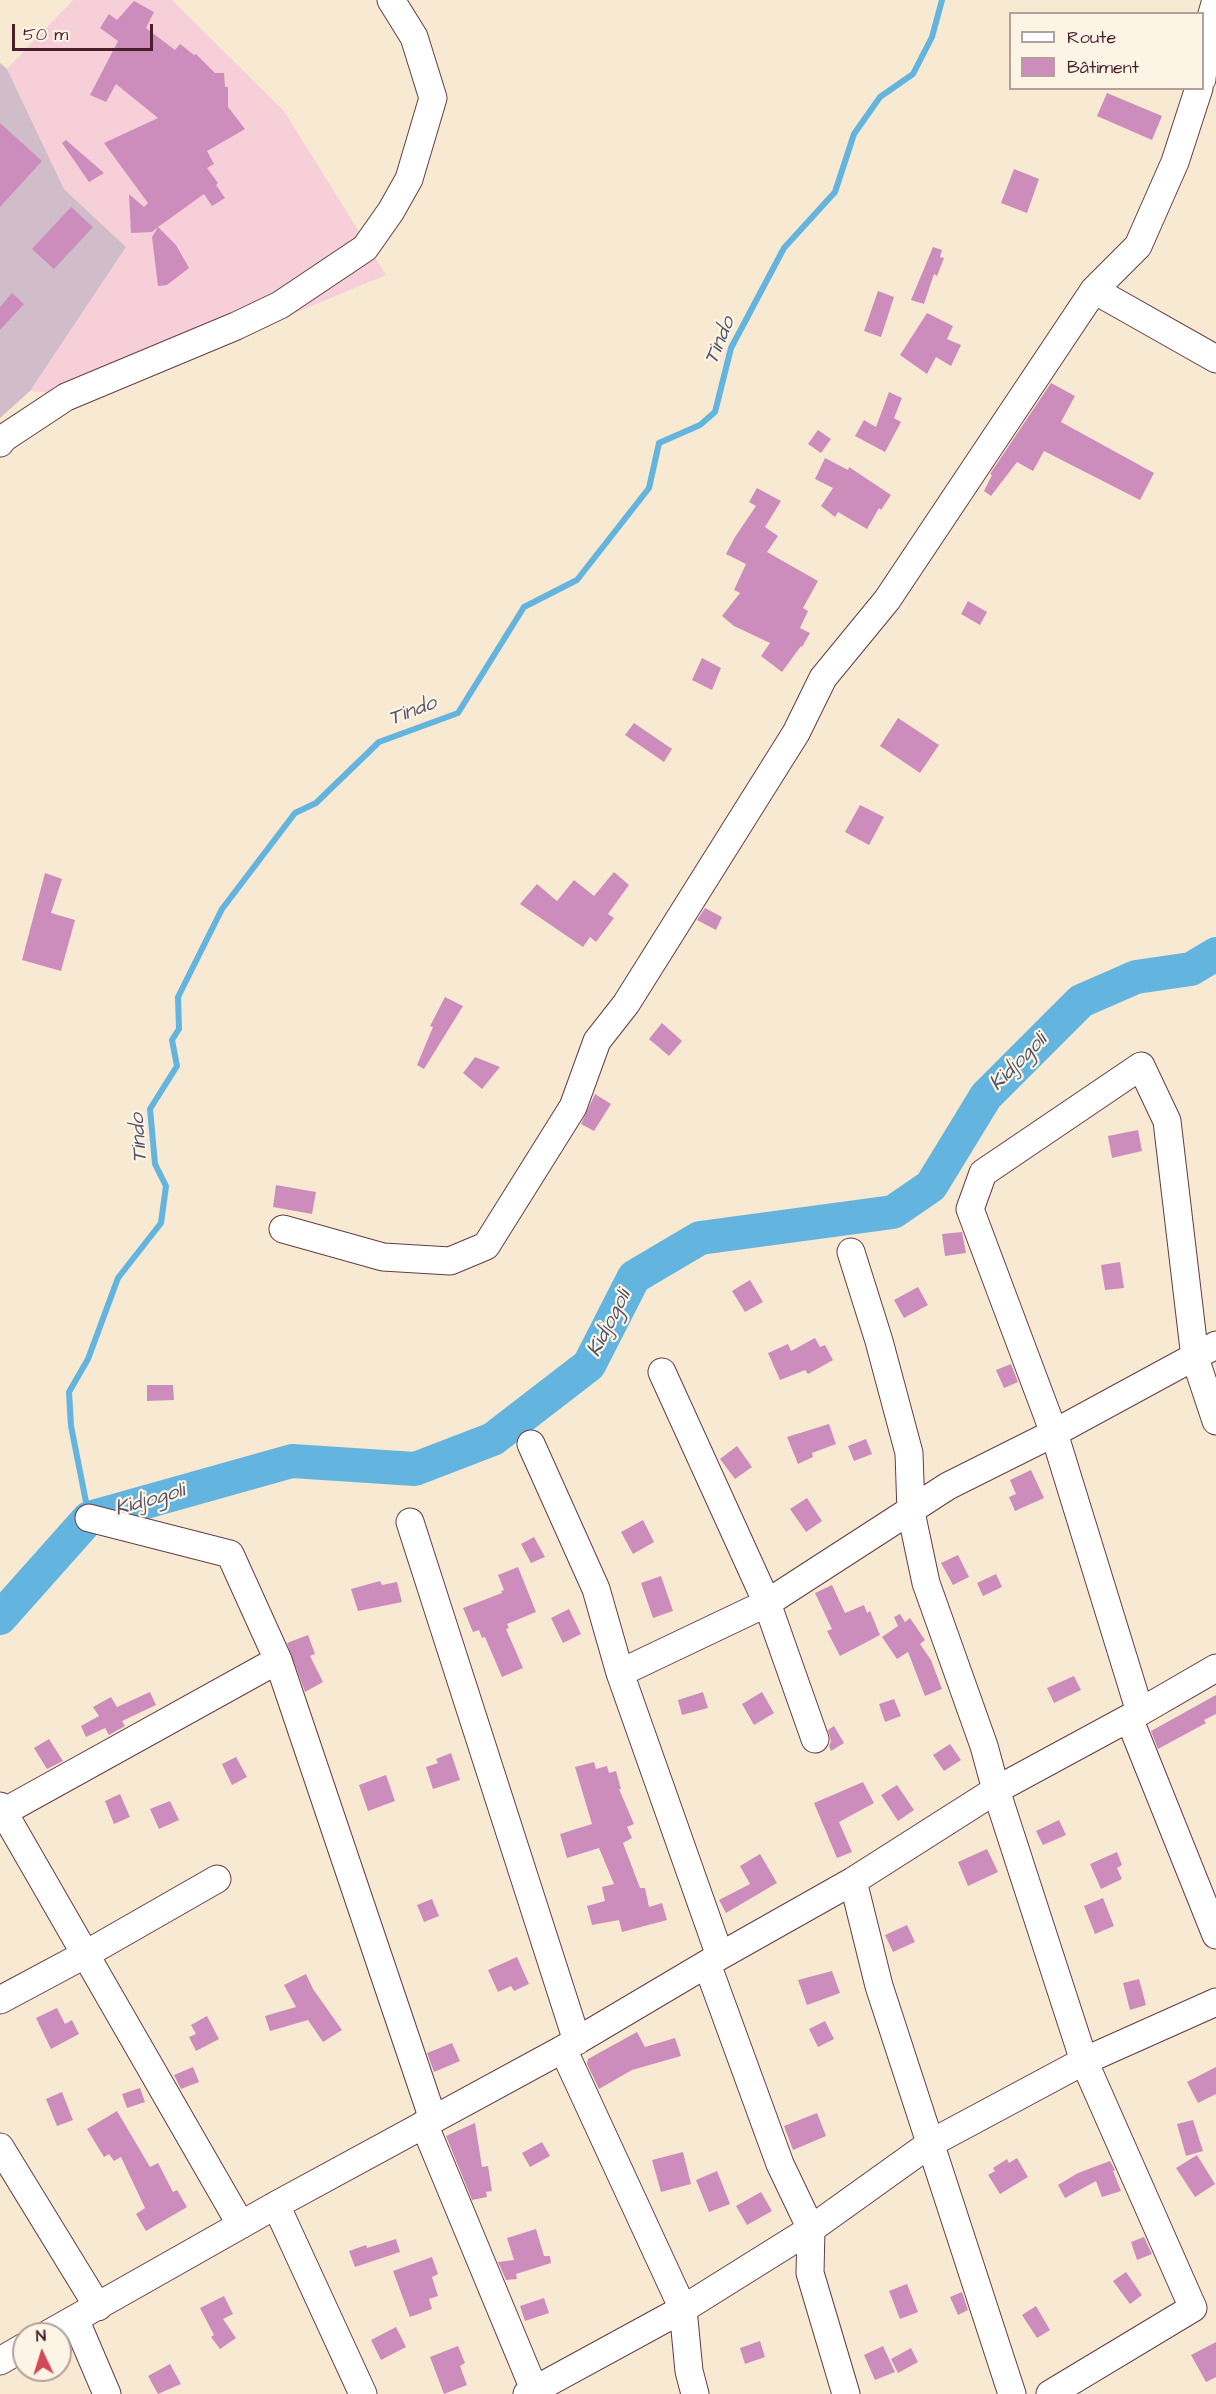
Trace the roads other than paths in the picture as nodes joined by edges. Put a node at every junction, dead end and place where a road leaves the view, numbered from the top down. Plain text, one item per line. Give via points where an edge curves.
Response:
1 (391, 0) edge
2 (1216, 0) edge
3 (1204, 70) edge
4 (1199, 90) edge
5 (1094, 290) junction
6 (1216, 359) edge
7 (0, 443) edge
8 (283, 1229) dead end
9 (851, 1252) dead end
10 (1205, 1352) edge
11 (662, 1372) dead end
12 (1216, 1421) edge
13 (1054, 1434) junction
14 (531, 1444) dead end
15 (911, 1512) junction
16 (89, 1518) dead end
17 (410, 1522) dead end
18 (767, 1603) junction
19 (278, 1660) junction
20 (1216, 1668) edge
21 (620, 1673) junction
22 (1135, 1715) junction
23 (815, 1739) dead end
24 (996, 1790) junction
25 (1, 1811) edge
26 (217, 1879) dead end
27 (853, 1881) junction
28 (1216, 1935) edge
29 (86, 1954) junction
30 (713, 1960) junction
31 (0, 2000) edge
32 (1216, 2002) edge
33 (570, 2045) junction
34 (1084, 2061) junction
35 (429, 2121) junction
36 (931, 2144) junction
37 (0, 2147) edge
38 (276, 2205) junction
39 (241, 2225) junction
40 (811, 2229) junction
41 (683, 2309) junction
42 (87, 2313) junction
43 (70, 2322) edge
44 (532, 2393) edge
45 (107, 2394) edge
46 (363, 2394) edge
47 (695, 2394) edge
48 (846, 2394) edge
49 (1012, 2394) edge
50 (1050, 2394) edge

1 - 7 street via 414,37 434,98 409,179 365,248 280,305 66,397
2 - 3 street
4 - 5 street via 1175,162 1138,246
5 - 6 street
5 - 8 street via 887,600 823,678 796,733 626,1004 597,1041 573,1107 486,1246 450,1261 383,1257
9 - 15 street via 909,1453
10 - 12 street
10 - 13 street
10 - 13 street via 1167,1120 1141,1066 983,1173 970,1209
11 - 18 street
13 - 15 street via 948,1486
13 - 22 street
14 - 21 street via 596,1589
15 - 18 street
15 - 24 street via 926,1583
16 - 19 street via 230,1554
17 - 33 street
18 - 21 street
18 - 23 street
19 - 25 street
19 - 35 street
20 - 22 street
21 - 30 street
22 - 24 street
22 - 28 street
24 - 27 street
24 - 34 street
25 - 29 street
26 - 29 street
27 - 30 street
27 - 36 street via 879,1986
29 - 31 street
29 - 39 street
30 - 33 street
30 - 40 street via 780,2164
32 - 34 street
33 - 35 street
33 - 41 street
34 - 36 street
34 - 50 street via 1193,2308
35 - 38 street
35 - 44 street
36 - 40 street
36 - 49 street
37 - 42 street
38 - 39 street
38 - 46 street
39 - 42 street
40 - 41 street
40 - 48 street via 810,2273
41 - 44 street
41 - 47 street
42 - 43 street
42 - 45 street

